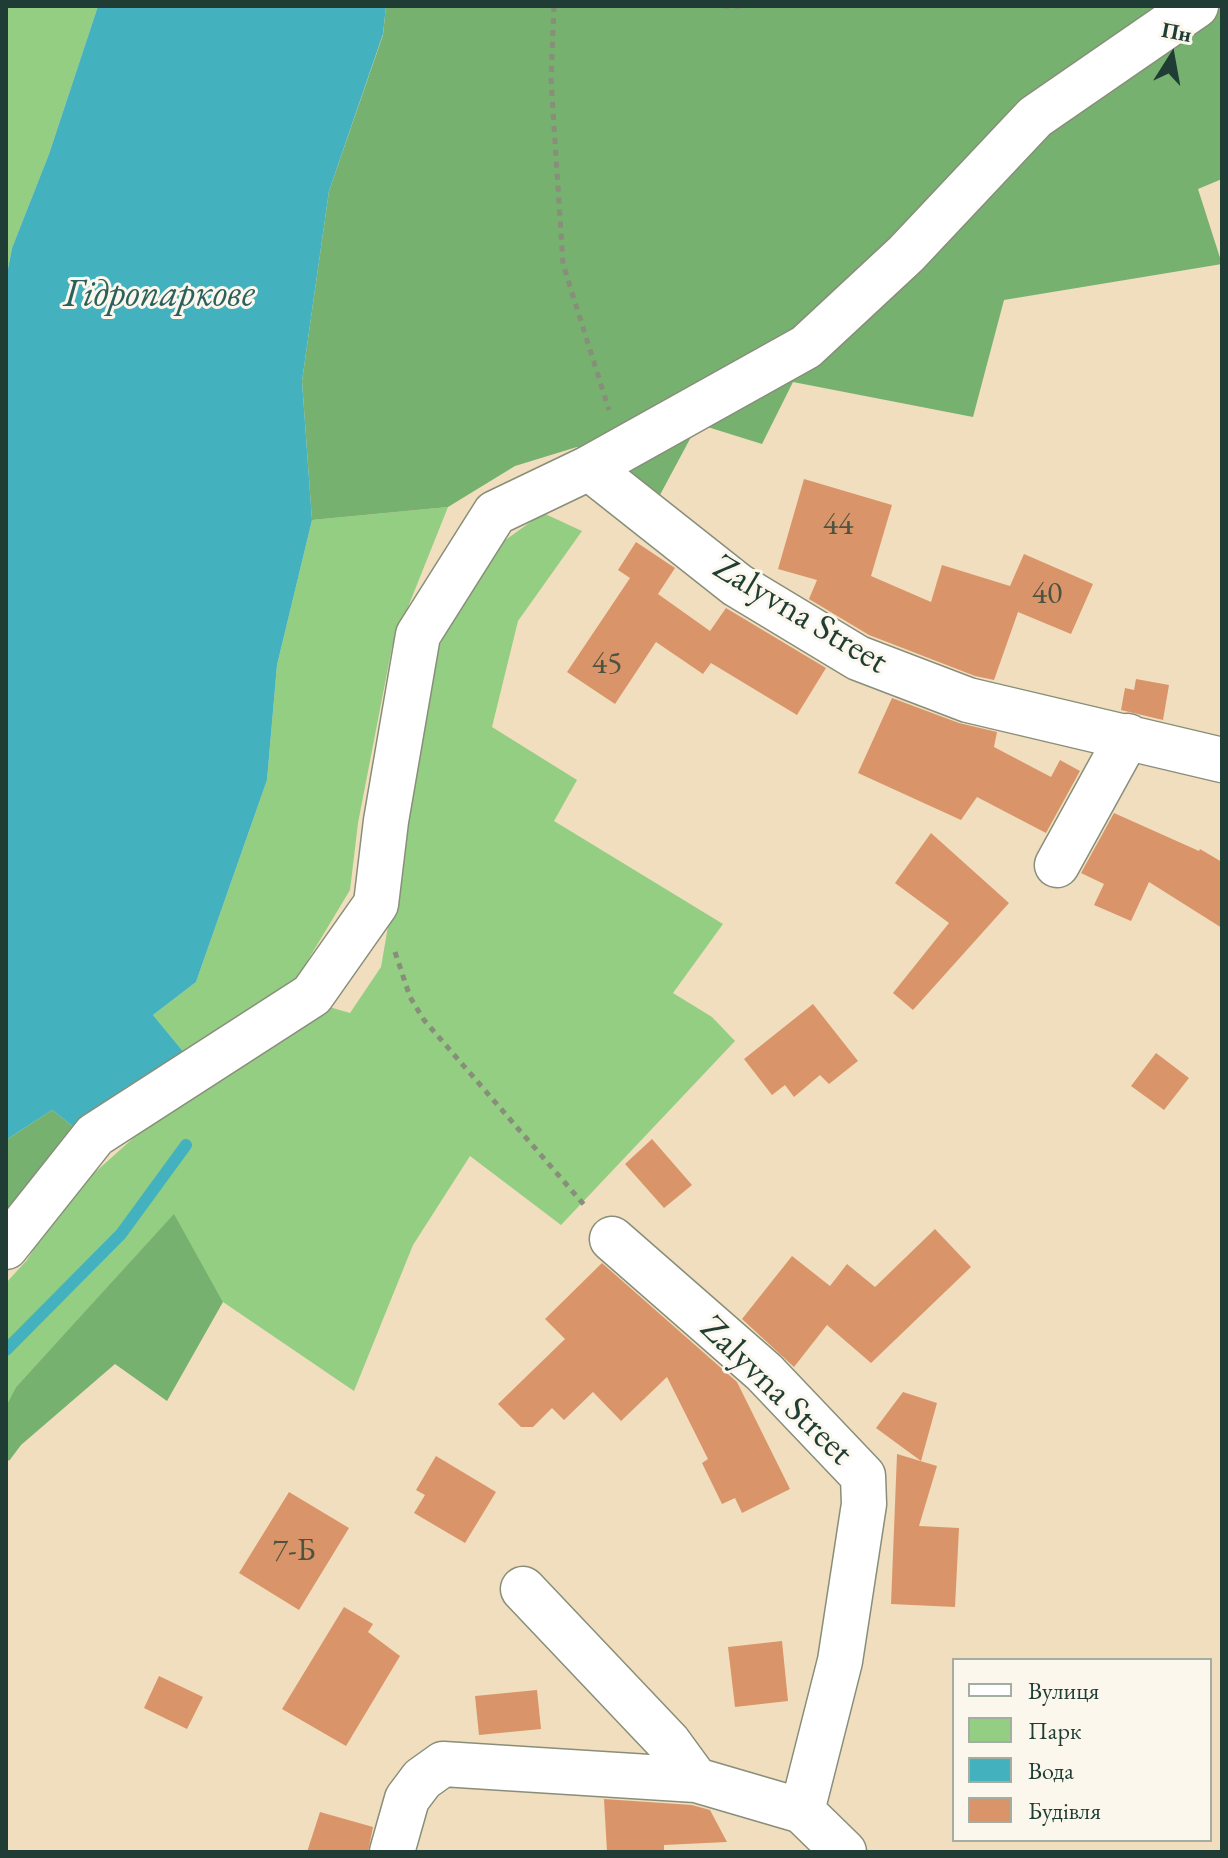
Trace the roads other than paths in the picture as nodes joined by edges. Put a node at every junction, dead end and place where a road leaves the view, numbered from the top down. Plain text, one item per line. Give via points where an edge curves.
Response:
1 (1196, 6) edge
2 (605, 458) junction
3 (1128, 736) junction
4 (1222, 760) edge
5 (1057, 865) dead end
6 (612, 1239) road end
7 (6, 1247) edge
8 (523, 1589) dead end
9 (696, 1780) junction
10 (802, 1811) junction
11 (392, 1852) edge
12 (844, 1852) edge

1 - 2 street via 1035,117 906,254 806,347
2 - 3 street, Zalyvna Street via 737,585 858,658 968,700
2 - 7 street via 495,513 418,635 376,904 312,995 95,1135
3 - 4 street, Zalyvna Street
3 - 5 street
6 - 10 street, Zalyvna Street via 764,1372 863,1476 864,1504 840,1661
8 - 9 street via 669,1743
9 - 10 street
9 - 11 street via 443,1764 407,1799
10 - 12 street

